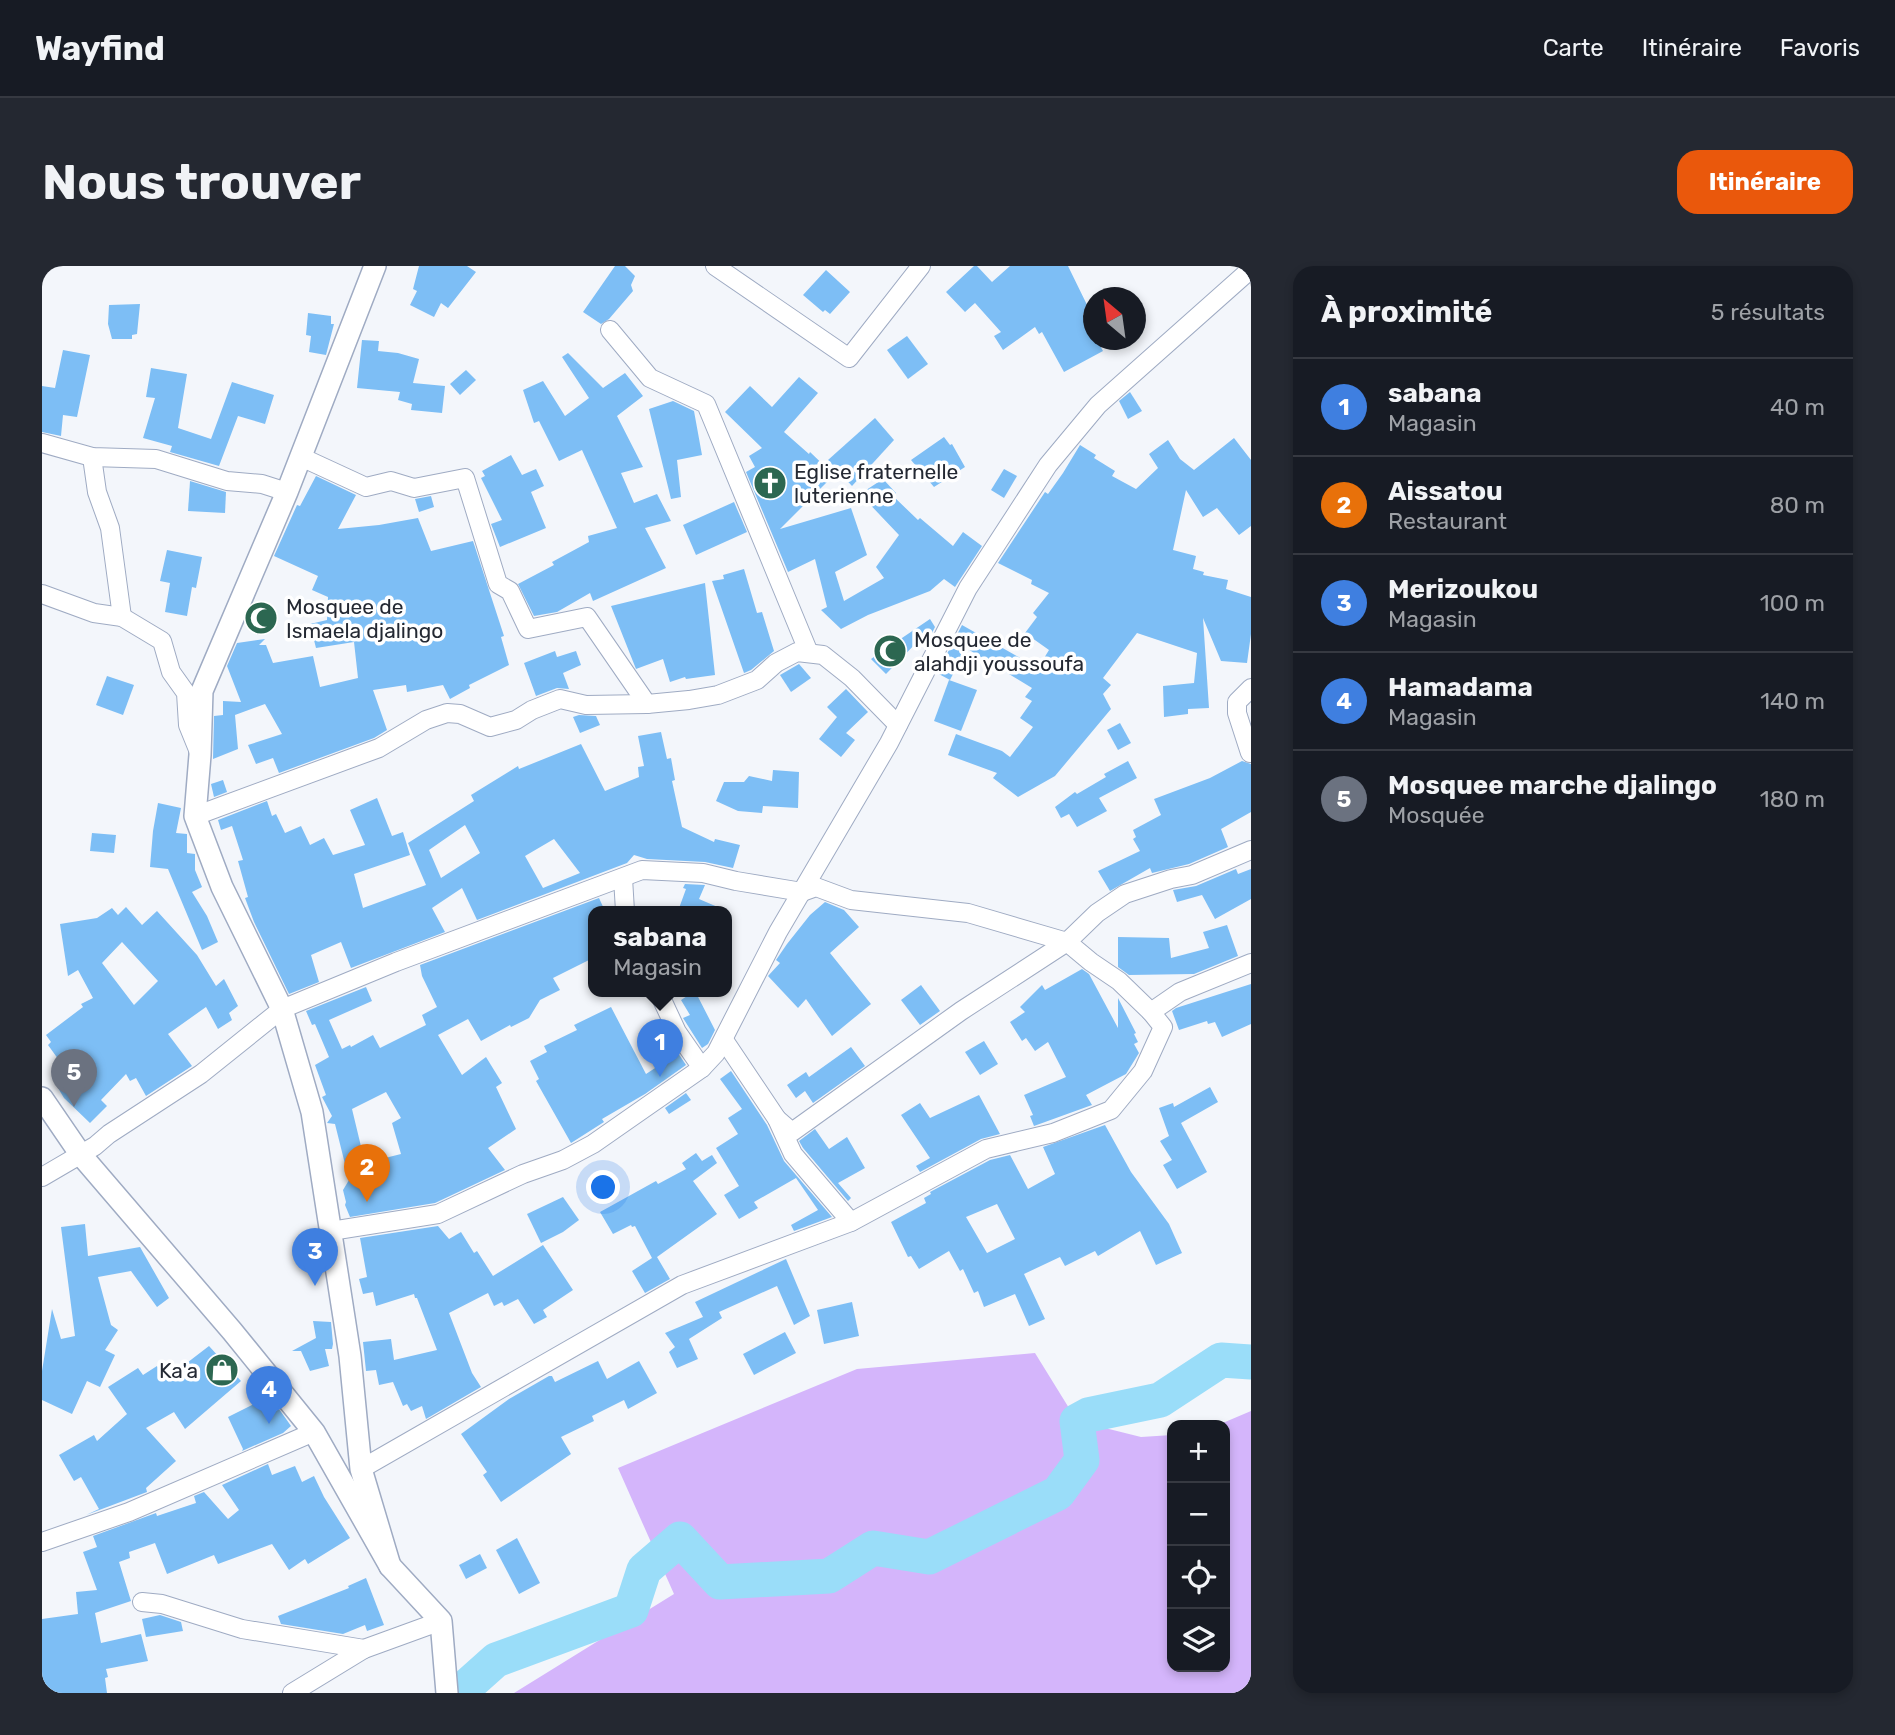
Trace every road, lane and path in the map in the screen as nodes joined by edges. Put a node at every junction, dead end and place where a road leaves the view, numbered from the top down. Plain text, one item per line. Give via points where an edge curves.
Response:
1 (374, 266) edge
2 (715, 266) edge
3 (921, 266) edge
4 (1251, 269) edge
5 (610, 330) dead end
6 (42, 443) edge
7 (92, 457) junction
8 (301, 457) junction
9 (287, 492) junction
10 (42, 594) edge
11 (122, 617) junction
12 (809, 653) junction
13 (1251, 688) edge
14 (647, 704) junction
15 (898, 725) junction
16 (1250, 754) edge
17 (200, 755) junction
18 (195, 816) junction
19 (1251, 850) edge
20 (623, 878) junction
21 (802, 892) junction
22 (625, 906) edge
23 (1067, 942) junction
24 (1251, 963) edge
25 (661, 997) edge
26 (282, 1009) junction
27 (1151, 1012) junction
28 (724, 1040) junction
29 (702, 1068) junction
30 (42, 1098) edge
31 (777, 1119) junction
32 (81, 1155) junction
33 (42, 1177) edge
34 (851, 1222) junction
35 (331, 1231) junction
36 (314, 1432) junction
37 (360, 1469) junction
38 (42, 1542) edge
39 (390, 1566) junction
40 (142, 1602) dead end
41 (441, 1622) junction
42 (364, 1649) junction
43 (292, 1693) edge
44 (447, 1693) edge

1 - 8 street
2 - 3 street via 849,358
4 - 15 street via 1098,405 1048,465 968,588
5 - 12 street via 650,378 706,404
6 - 7 street
7 - 9 street via 156,459 227,481
7 - 11 street via 97,492 110,528
8 - 9 street
8 - 14 street via 366,487 391,481 415,488 465,478 498,584 510,591 528,629 587,617
9 - 17 street via 202,691
10 - 11 street via 94,613
11 - 17 street via 162,640 171,672 186,693 188,725
12 - 14 street via 797,652 757,680 718,695
12 - 15 street via 823,655 852,678
13 - 16 street via 1237,702
14 - 18 street via 586,705 559,699 490,727 471,717 447,713 379,748
15 - 21 street
17 - 18 street
18 - 26 street via 222,887
19 - 23 street via 1192,875 1125,894
20 - 21 street via 642,870 682,871
20 - 22 street
20 - 26 street
21 - 23 street via 816,887 851,900 968,913
21 - 28 street
23 - 27 street
23 - 31 street via 792,1132
24 - 27 street via 1180,992
25 - 29 street
26 - 32 street via 201,1074
26 - 35 street via 312,1112
27 - 34 street via 1163,1027 1143,1071 1111,1110 1053,1133 986,1149
28 - 29 street
28 - 31 street
29 - 35 street via 563,1160 438,1214
30 - 32 street
31 - 34 street via 793,1154
32 - 33 street
32 - 36 street
34 - 37 street via 682,1285
35 - 37 street via 350,1356
36 - 38 street via 129,1512
36 - 39 street
37 - 39 street
39 - 41 street
40 - 42 street via 242,1629
41 - 42 street
41 - 44 street
42 - 43 street

